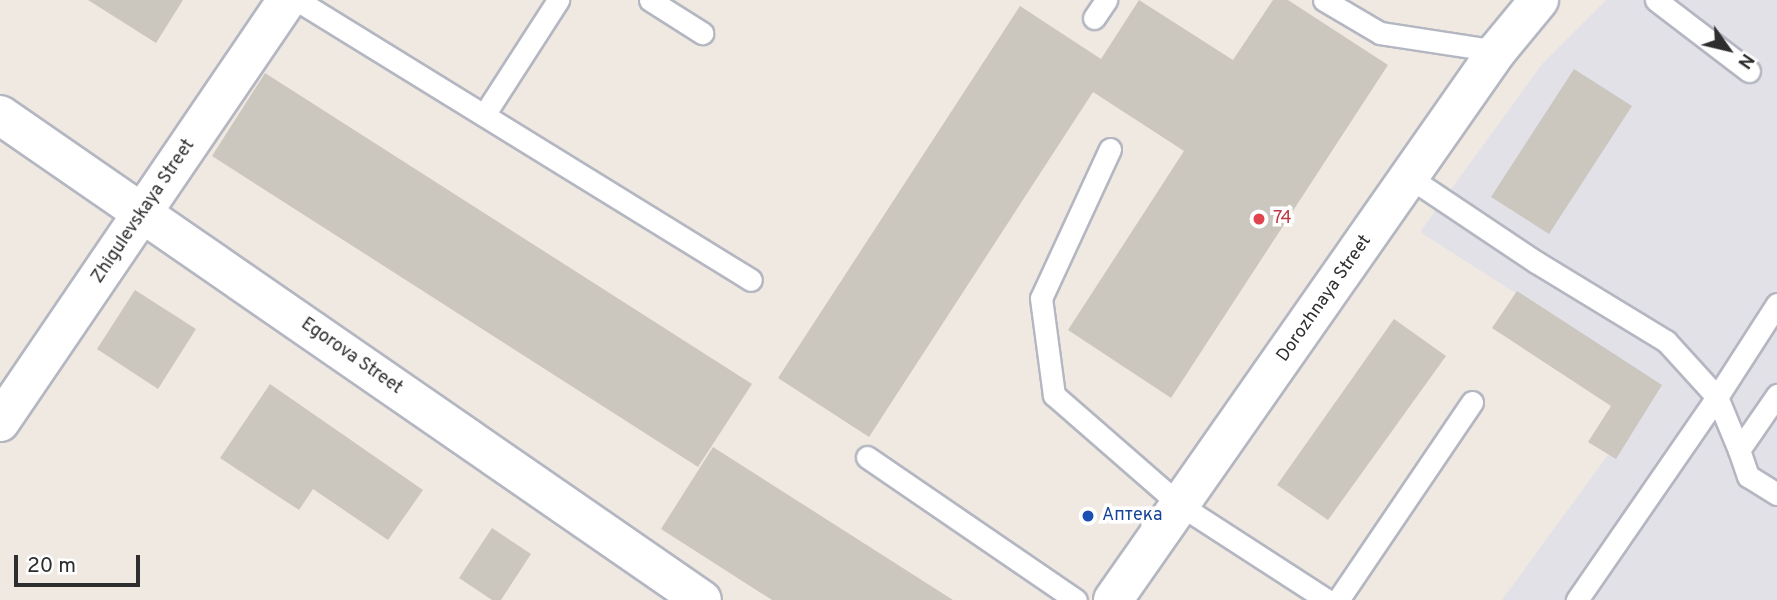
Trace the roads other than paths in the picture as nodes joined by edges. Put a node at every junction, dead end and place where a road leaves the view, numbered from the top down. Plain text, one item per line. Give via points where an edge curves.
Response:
1 (287, 0) edge
2 (297, 0) edge
3 (558, 0) edge
4 (650, 0) edge
5 (1324, 0) edge
6 (1539, 0) edge
7 (1656, 0) edge
8 (702, 33) dead end
9 (1497, 51) junction
10 (1749, 71) dead end
11 (0, 115) edge
12 (484, 115) junction
13 (1110, 149) dead end
14 (1409, 177) junction
15 (144, 213) junction
16 (751, 280) dead end
17 (1777, 304) edge
18 (1777, 395) edge
19 (1717, 397) junction
20 (1472, 402) dead end
21 (0, 422) edge
22 (1739, 450) junction
23 (867, 457) dead end
24 (1777, 494) edge
25 (1180, 505) junction
26 (702, 600) edge
27 (1076, 600) edge
28 (1113, 600) edge
29 (1327, 600) edge
30 (1338, 600) edge
31 (1577, 600) edge

1 - 15 street, Zhigulevskaya Street
2 - 12 lane
3 - 12 lane
4 - 8 lane
5 - 9 lane via 1380,33
6 - 9 street, Dorozhnaya Street
7 - 10 lane
9 - 14 street, Dorozhnaya Street
11 - 15 street, Egorova Street
12 - 16 lane
13 - 25 lane via 1041,298 1054,395
14 - 19 lane via 1666,341
14 - 25 street, Dorozhnaya Street
15 - 21 street, Zhigulevskaya Street
15 - 26 street, Egorova Street
17 - 19 lane
18 - 22 lane
19 - 22 lane
19 - 31 lane
20 - 30 lane
22 - 24 lane via 1748,476
23 - 27 lane
25 - 28 street, Dorozhnaya Street
25 - 29 lane

